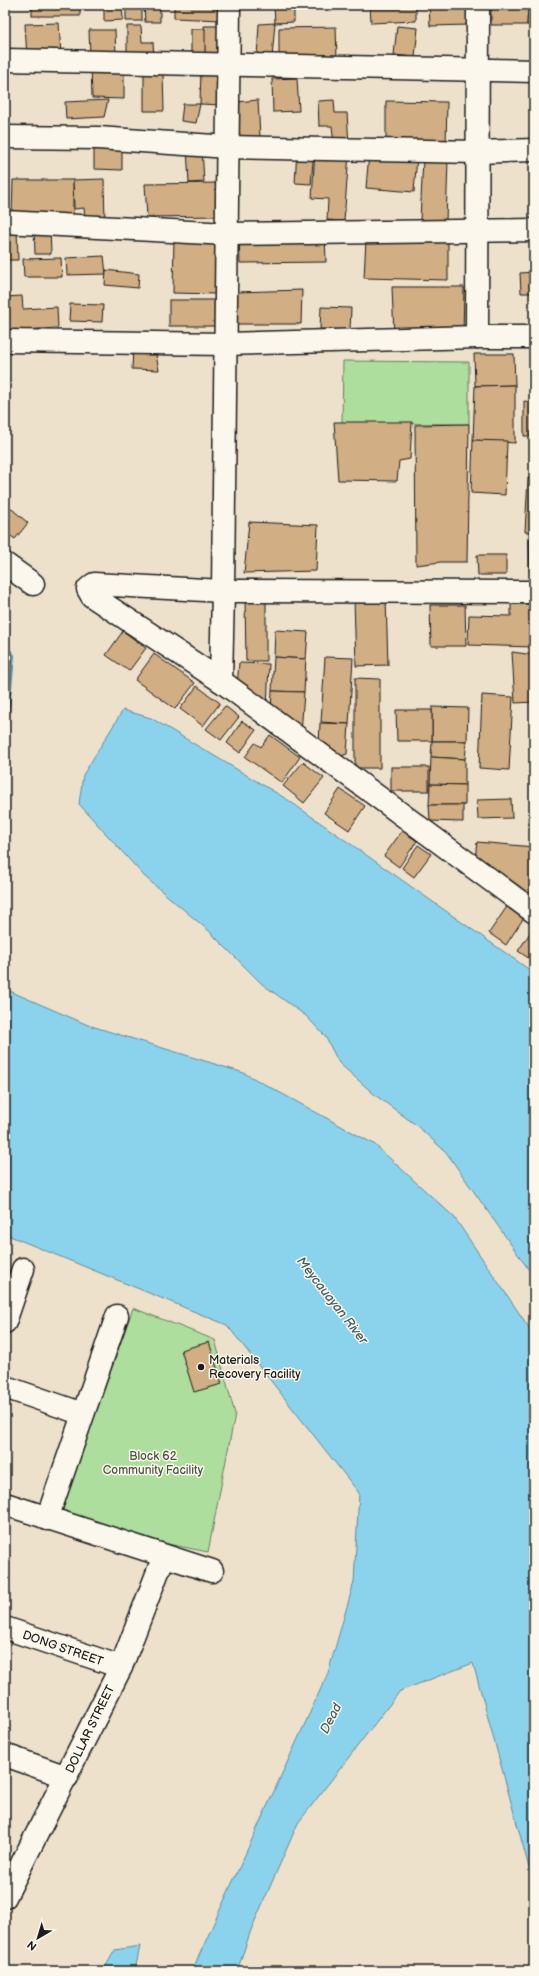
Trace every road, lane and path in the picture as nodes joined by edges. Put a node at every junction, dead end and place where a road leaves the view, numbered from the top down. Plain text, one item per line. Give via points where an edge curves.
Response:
1 (229, 5) edge
2 (478, 5) edge
3 (5, 60) edge
4 (230, 64) junction
5 (478, 71) junction
6 (534, 71) edge
7 (5, 137) edge
8 (228, 147) junction
9 (534, 150) edge
10 (478, 152) junction
11 (5, 222) edge
12 (534, 230) edge
13 (477, 231) junction
14 (227, 234) junction
15 (477, 337) junction
16 (534, 337) edge
17 (5, 341) edge
18 (226, 344) junction
19 (5, 564) edge
20 (33, 584) dead end
21 (223, 591) junction
22 (534, 592) edge
23 (221, 681) junction
24 (534, 912) edge
25 (23, 1269) dead end
26 (117, 1316) dead end
27 (5, 1322) edge
28 (5, 1387) edge
29 (83, 1414) junction
30 (5, 1504) edge
31 (48, 1519) junction
32 (164, 1556) junction
33 (212, 1571) dead end
34 (5, 1628) edge
35 (120, 1667) junction
36 (5, 1755) edge
37 (67, 1777) junction
38 (6, 1892) edge

1 - 4 street
2 - 5 street
3 - 4 street
4 - 5 street
4 - 8 street
5 - 6 street
5 - 10 street
7 - 8 street via 98,138
8 - 10 street
8 - 14 street
9 - 10 street
10 - 13 street
11 - 14 street
12 - 13 street
13 - 14 street
13 - 15 street
14 - 18 street
15 - 16 street
15 - 18 street
17 - 18 street
18 - 21 street
19 - 20 street
21 - 22 street
21 - 23 street
21 - 23 street via 94,584 88,589 92,596
23 - 24 street
25 - 27 street
26 - 29 street
28 - 29 street
29 - 31 street
30 - 31 street
31 - 32 street
32 - 33 street
32 - 35 street, DOLLAR STREET
34 - 35 street, DONG STREET
35 - 37 street, DOLLAR STREET
36 - 37 street
37 - 38 street, DOLLAR STREET

